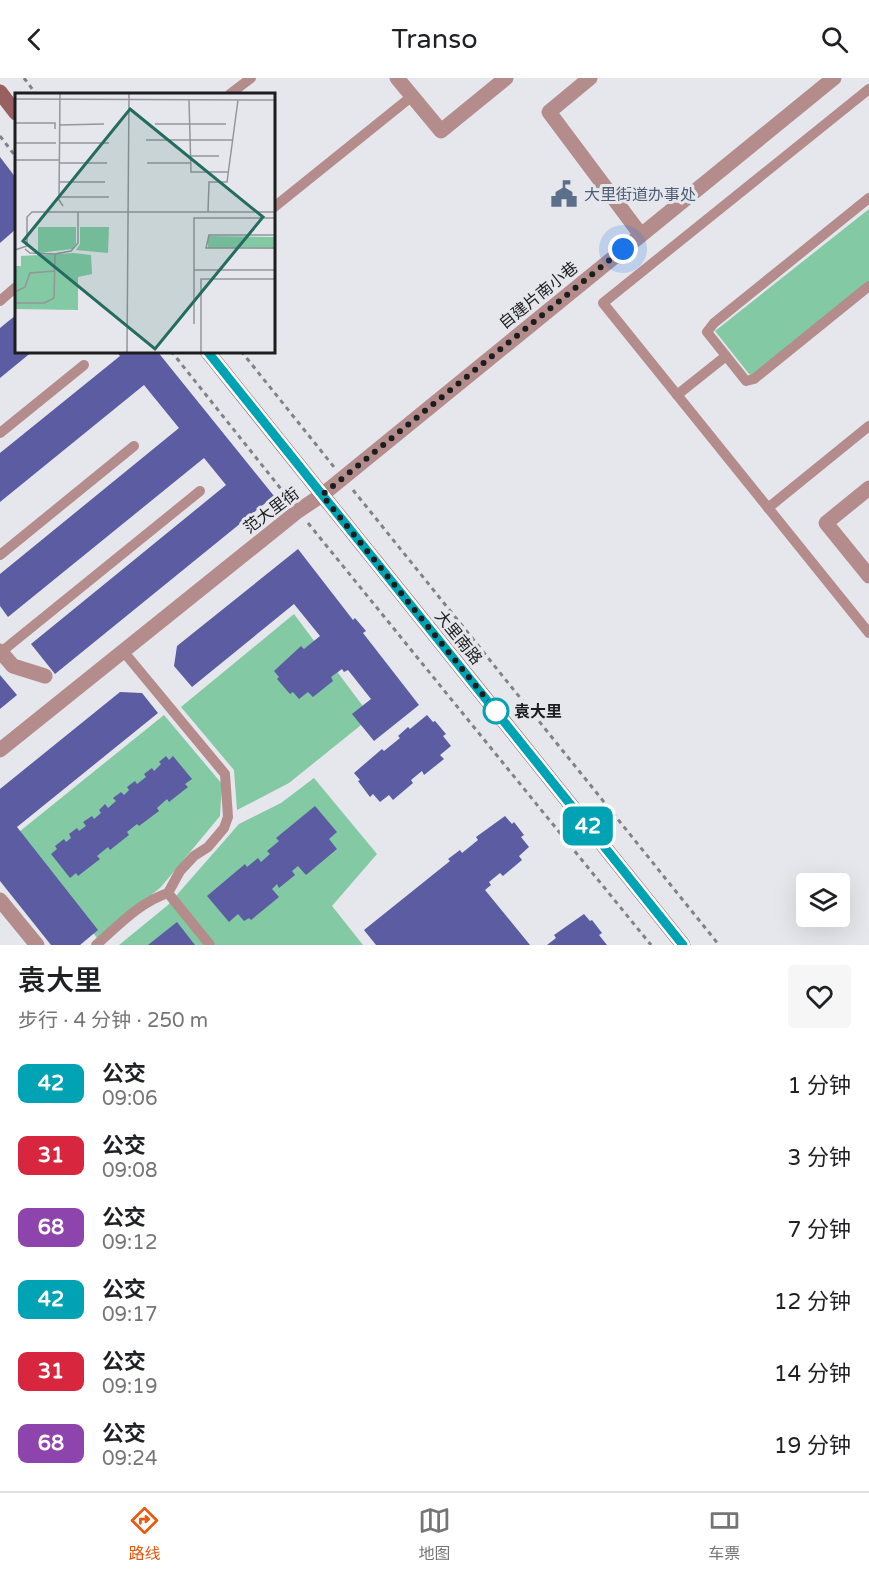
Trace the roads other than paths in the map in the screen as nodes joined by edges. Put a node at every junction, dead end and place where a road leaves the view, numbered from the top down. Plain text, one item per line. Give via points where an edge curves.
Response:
1 (251, 78) edge
2 (397, 78) edge
3 (506, 78) edge
4 (590, 78) edge
5 (834, 78) edge
6 (869, 88) edge
7 (0, 92) edge
8 (231, 93) edge
9 (411, 97) junction
10 (15, 112) edge
11 (869, 198) edge
12 (274, 207) edge
13 (641, 235) junction
14 (869, 286) edge
15 (15, 288) edge
16 (0, 301) edge
17 (208, 352) edge
18 (726, 356) junction
19 (84, 365) dead end
20 (677, 394) junction
21 (869, 426) edge
22 (0, 433) edge
23 (134, 446) dead end
24 (869, 488) edge
25 (200, 491) dead end
26 (322, 495) junction
27 (768, 508) junction
28 (0, 555) edge
29 (869, 576) edge
30 (869, 633) edge
31 (1, 651) edge
32 (125, 654) junction
33 (45, 676) dead end
34 (0, 750) edge
35 (0, 762) edge
36 (168, 893) junction
37 (0, 900) edge
38 (0, 913) edge
39 (26, 945) edge
40 (37, 945) edge
41 (96, 945) edge
42 (210, 945) edge
43 (683, 945) edge

1 - 8 lane
2 - 9 street
3 - 9 street via 441,131
4 - 13 street via 549,112
5 - 13 street, 自建片南小巷
6 - 20 lane via 603,303
7 - 10 street
9 - 12 lane
11 - 18 lane via 714,323 707,332
13 - 26 street, 自建片南小巷
14 - 18 lane via 754,379 746,381
15 - 16 lane
17 - 26 street, 大里南路
18 - 20 lane
19 - 22 lane
20 - 27 lane
21 - 27 lane
23 - 28 lane
24 - 29 street via 826,523
25 - 31 lane
26 - 32 street, 范大里街
26 - 43 street, 大里南路
27 - 30 lane
31 - 33 street via 13,666
32 - 34 street, 范大里街
32 - 35 street, 范大里街
32 - 36 lane via 225,774 228,817 224,828 180,871
36 - 41 lane via 144,904
36 - 42 lane
37 - 40 street
38 - 39 street

